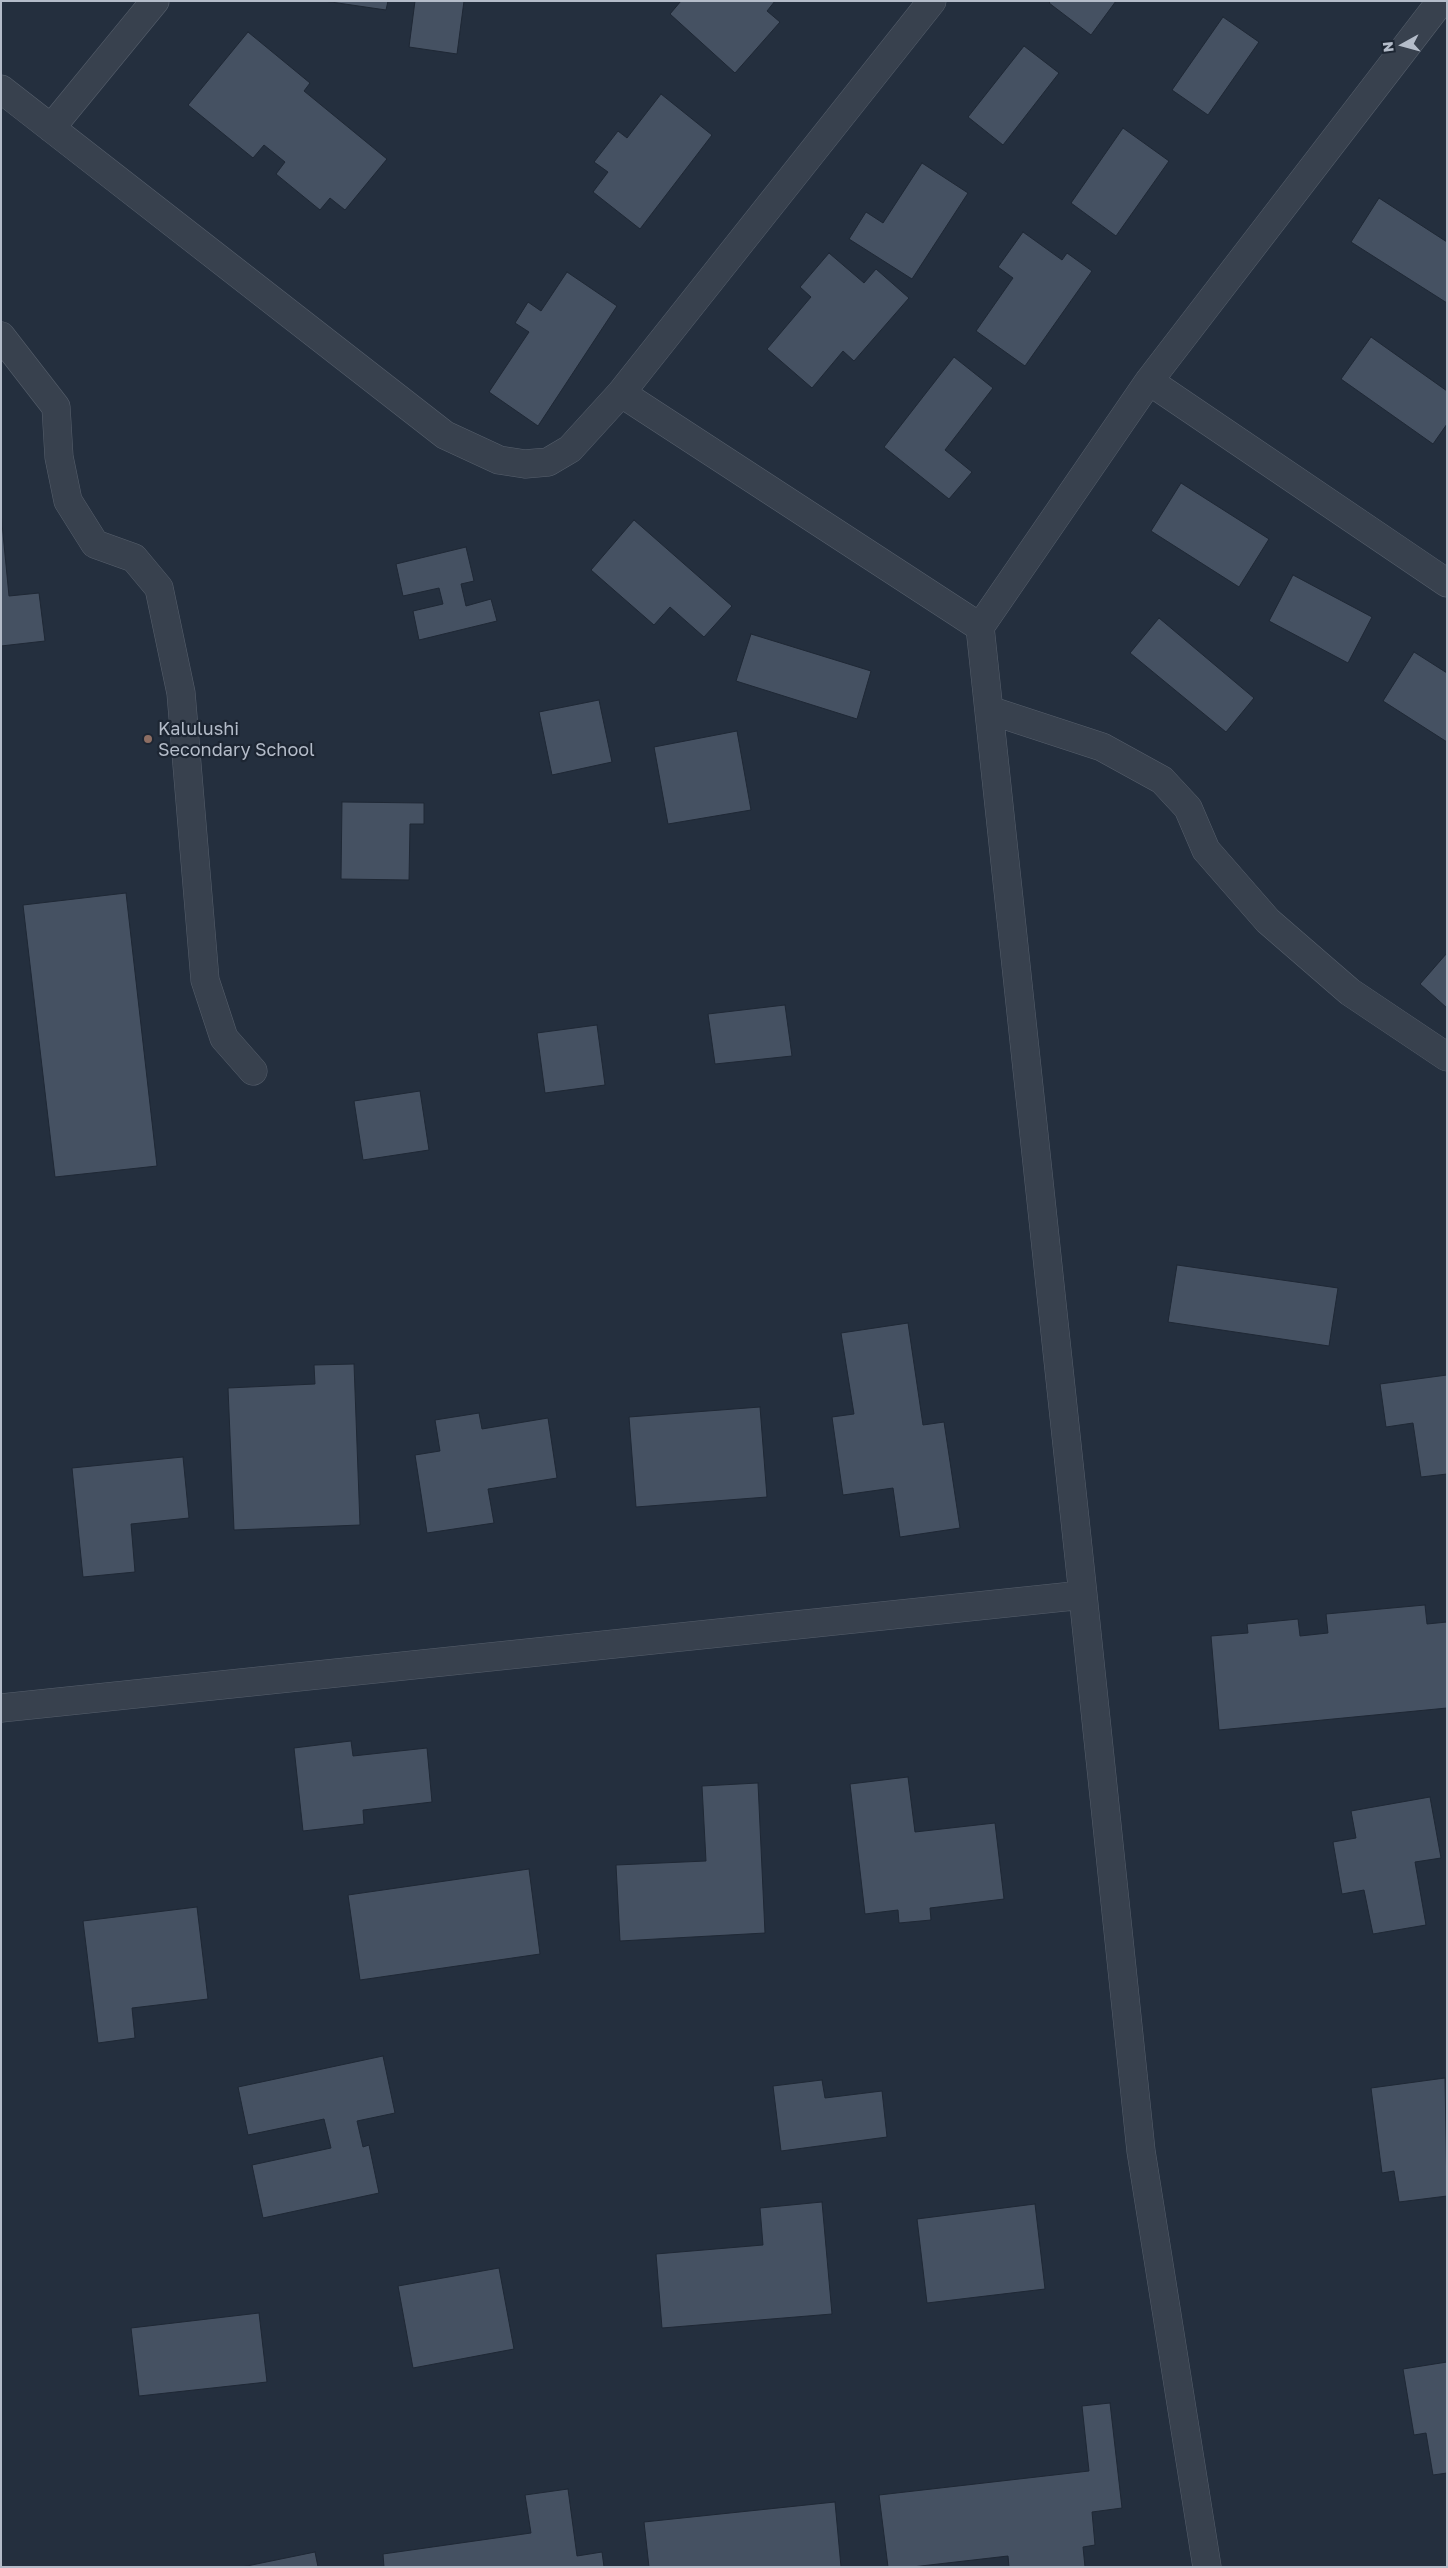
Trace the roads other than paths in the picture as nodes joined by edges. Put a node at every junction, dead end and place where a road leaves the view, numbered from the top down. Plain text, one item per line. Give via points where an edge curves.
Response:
1 (155, 1) edge
2 (932, 1) edge
3 (1441, 1) edge
4 (1, 89) edge
5 (51, 128) junction
6 (1, 336) edge
7 (1149, 381) junction
8 (621, 393) junction
9 (1447, 583) edge
10 (980, 627) junction
11 (989, 710) junction
12 (1447, 1057) edge
13 (253, 1071) dead end
14 (1082, 1594) junction
15 (1, 1708) edge
16 (1208, 2567) edge

1 - 5 street
2 - 8 street
3 - 7 street
4 - 5 street
5 - 8 street via 445,434 476,451 499,460 525,464 548,462 570,450
6 - 13 street via 56,407 59,457 68,500 95,544 134,558 159,588 181,693 206,980 224,1038
7 - 9 street
7 - 10 street
8 - 10 street
10 - 11 street
11 - 12 street via 1102,748 1162,780 1188,808 1206,850 1268,920 1350,992
11 - 14 street
14 - 15 street
14 - 16 street via 1142,2151

